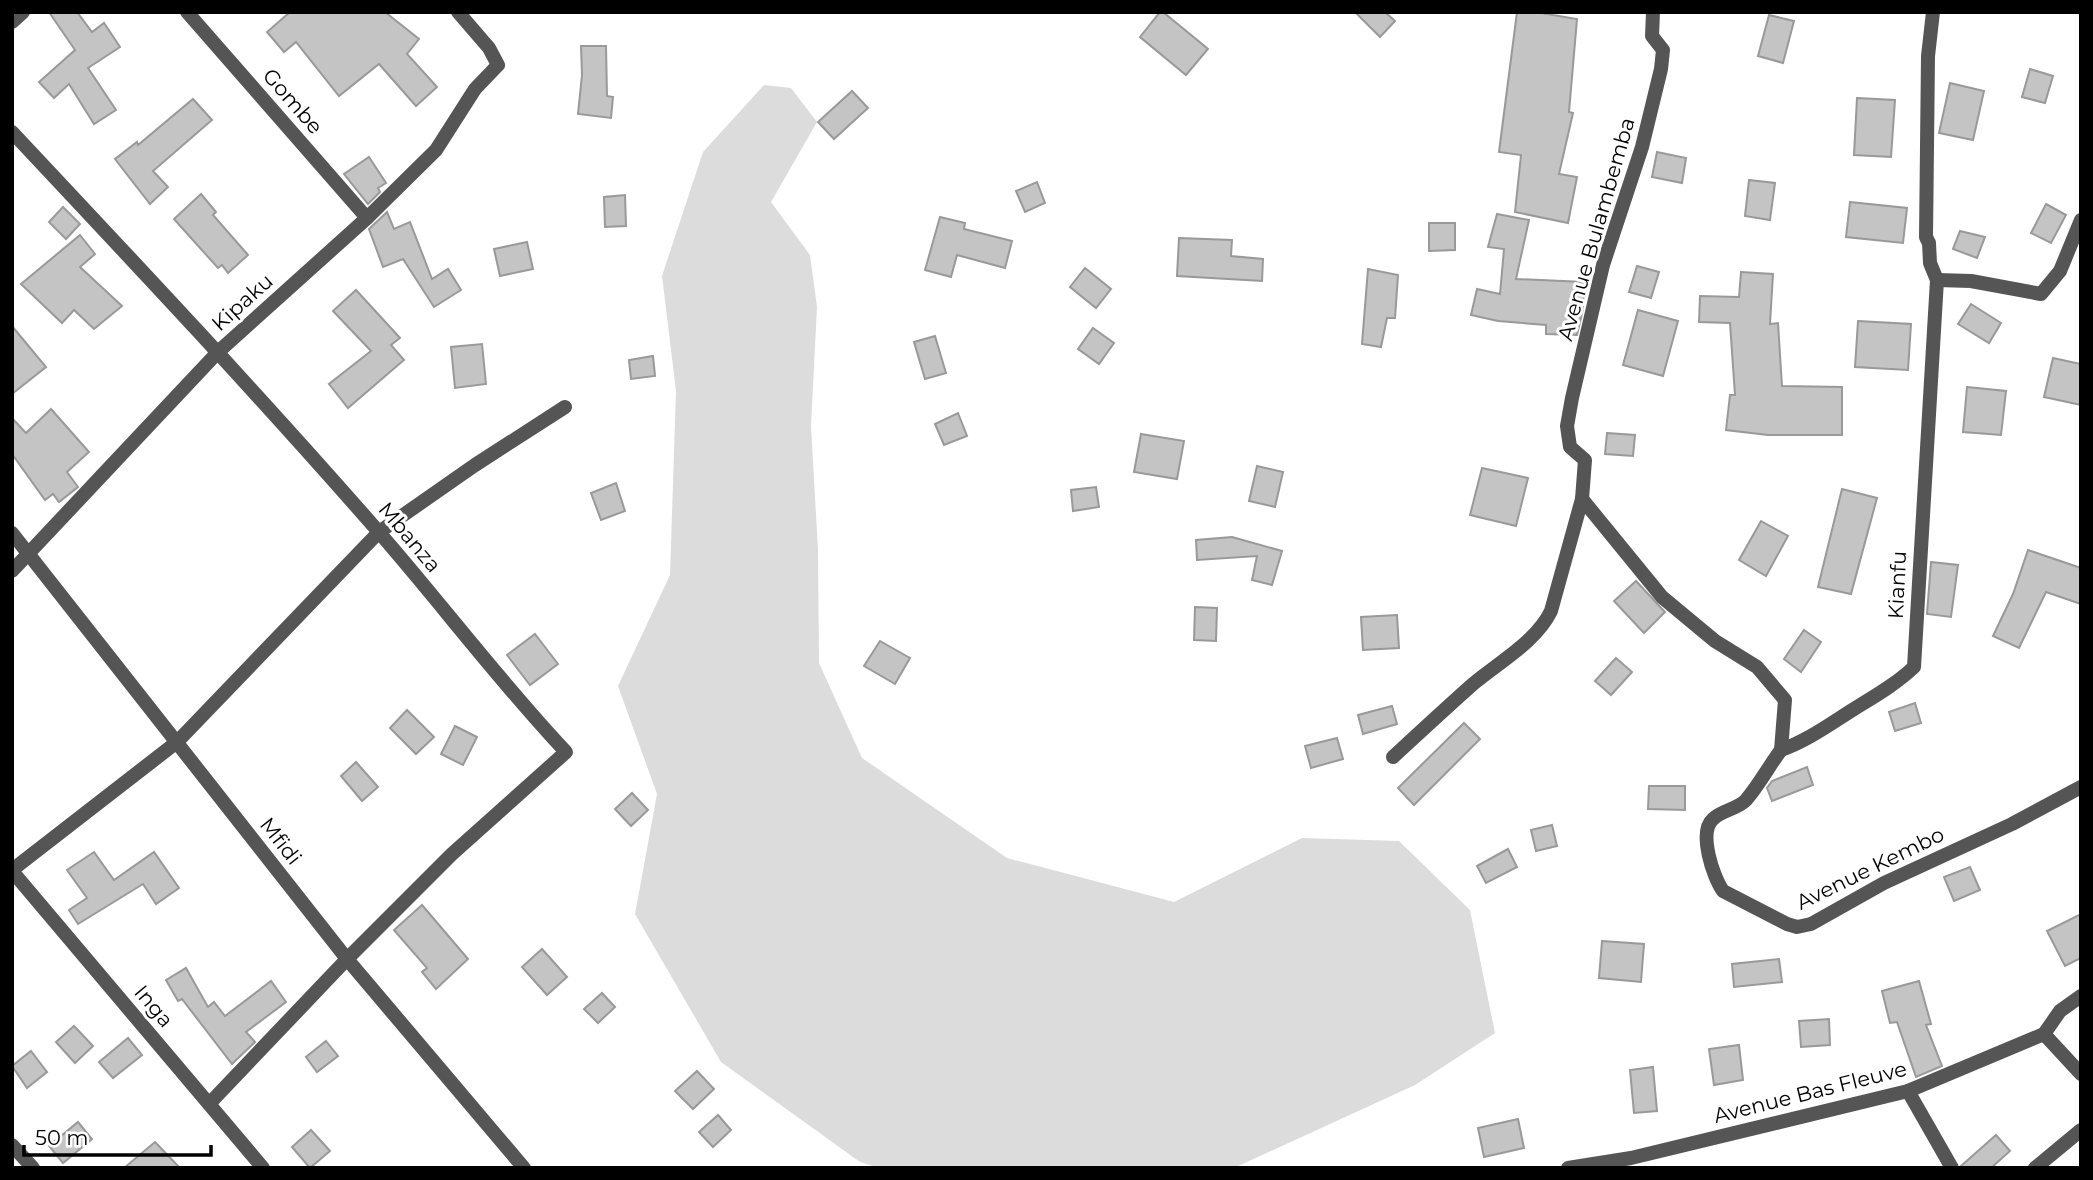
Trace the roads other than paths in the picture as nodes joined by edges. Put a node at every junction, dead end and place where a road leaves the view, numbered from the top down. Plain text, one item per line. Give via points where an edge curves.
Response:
1 (23, 12) edge
2 (187, 12) edge
3 (458, 12) edge
4 (1653, 12) edge
5 (1933, 12) edge
6 (12, 22) edge
7 (12, 132) edge
8 (367, 218) junction
9 (2081, 220) edge
10 (1937, 280) junction
11 (218, 352) junction
12 (565, 407) dead end
13 (1582, 499) junction
14 (379, 532) junction
15 (12, 533) edge
16 (28, 554) junction
17 (12, 571) edge
18 (177, 742) junction
19 (1781, 750) junction
20 (1393, 757) dead end
21 (2081, 787) edge
22 (12, 871) edge
23 (347, 959) junction
24 (2081, 996) edge
25 (2044, 1034) junction
26 (2081, 1074) edge
27 (1908, 1091) junction
28 (209, 1104) junction
29 (2081, 1130) edge
30 (12, 1145) edge
31 (1635, 1163) edge
32 (33, 1168) edge
33 (263, 1168) edge
34 (524, 1168) edge
35 (1568, 1168) edge
36 (1952, 1168) edge
37 (2035, 1168) edge

1 - 6 street
2 - 8 street, Gombe
3 - 8 street, Kipaku via 498,65 475,89 436,150
4 - 13 street, Avenue Bulambemba via 1652,36 1663,50 1661,69 1642,147 1603,265 1567,426 1570,447 1585,460
5 - 10 street, Kianfu via 1928,56 1926,237
7 - 11 street, Mbanza
8 - 11 street, Kipaku
9 - 10 street via 2060,271 2041,294 1971,281
10 - 19 street, Kianfu via 1914,667 1819,732
11 - 14 street, Mbanza
11 - 16 street, Kipaku
12 - 14 street
13 - 19 street via 1662,597 1757,667 1785,700
13 - 20 street, Avenue Bulambemba via 1545,623
14 - 18 street
14 - 23 street, Mbanza via 566,752 452,854
15 - 16 street, Mfidi
16 - 17 street, Kipaku
16 - 18 street, Mfidi
18 - 22 street
18 - 23 street, Mfidi
19 - 21 street, Avenue Kembo via 1744,802 1711,820 1706,828 1707,846 1716,882 1723,891 1797,927
22 - 28 street, Inga
23 - 28 street
23 - 34 street, Mfidi
24 - 25 street, Avenue Bas Fleuve via 2060,1012
25 - 26 street
25 - 27 street, Avenue Bas Fleuve
27 - 31 street, Avenue Bas Fleuve
27 - 36 street
28 - 33 street, Inga
29 - 37 street
30 - 32 street
31 - 35 street, Avenue Bas Fleuve

